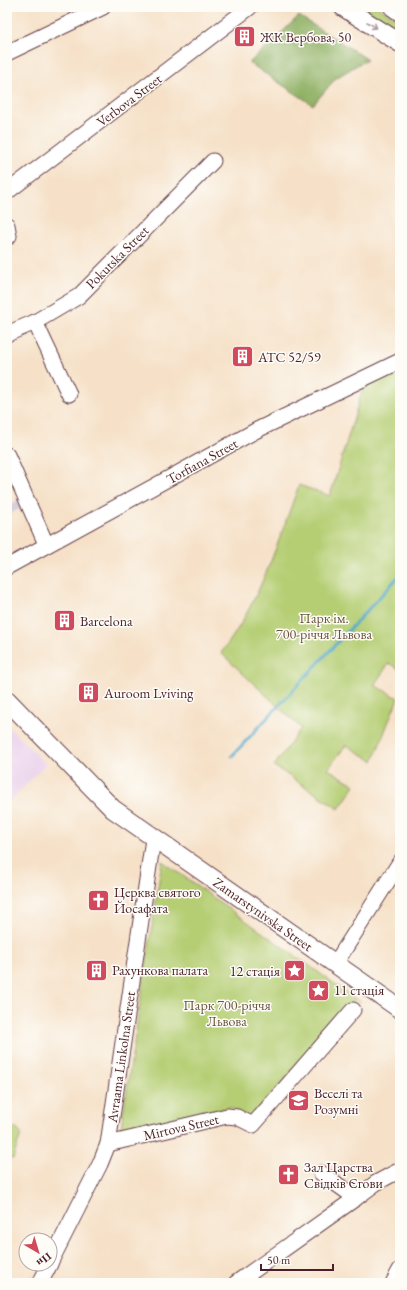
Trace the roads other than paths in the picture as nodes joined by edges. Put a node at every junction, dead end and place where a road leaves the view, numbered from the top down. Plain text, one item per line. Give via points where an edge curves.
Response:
1 (103, 7) edge
2 (250, 7) edge
3 (344, 7) edge
4 (393, 7) edge
5 (400, 12) edge
6 (400, 43) edge
7 (7, 53) edge
8 (213, 161) dead end
9 (7, 192) edge
10 (7, 225) edge
11 (7, 238) edge
12 (35, 322) junction
13 (7, 334) edge
14 (400, 361) edge
15 (69, 394) dead end
16 (7, 455) edge
17 (46, 544) junction
18 (7, 567) edge
19 (7, 700) edge
20 (153, 839) junction
21 (400, 862) edge
22 (335, 964) junction
23 (400, 1009) edge
24 (353, 1010) dead end
25 (108, 1144) junction
26 (400, 1170) edge
27 (321, 1173) dead end
28 (356, 1198) junction
29 (58, 1248) edge
30 (400, 1270) edge
31 (46, 1272) edge
32 (40, 1283) edge
33 (236, 1283) edge
34 (392, 1283) edge

1 - 7 street
2 - 9 street, Verbova Street
3 -> 6 main road
4 - 5 main road
8 - 12 street, Pokutska Street via 79,296
10 - 11 street
12 - 13 street, Pokutska Street
12 - 15 street
14 - 17 street, Torfiana Street via 257,430
16 - 17 street
17 - 18 street, Torfiana Street
19 - 20 main road, Zamarstynivska Street via 113,809
20 - 22 main road, Zamarstynivska Street
20 - 25 street, Avraama Linkolna Street
21 - 22 street
22 - 23 main road, Zamarstynivska Street via 370,991
24 - 25 street, Mirtova Street via 253,1125 227,1116
25 - 29 street, Avraama Linkolna Street
26 - 28 street
27 - 28 street
28 - 33 street
30 - 34 street
31 - 32 street, Avraama Linkolna Street

